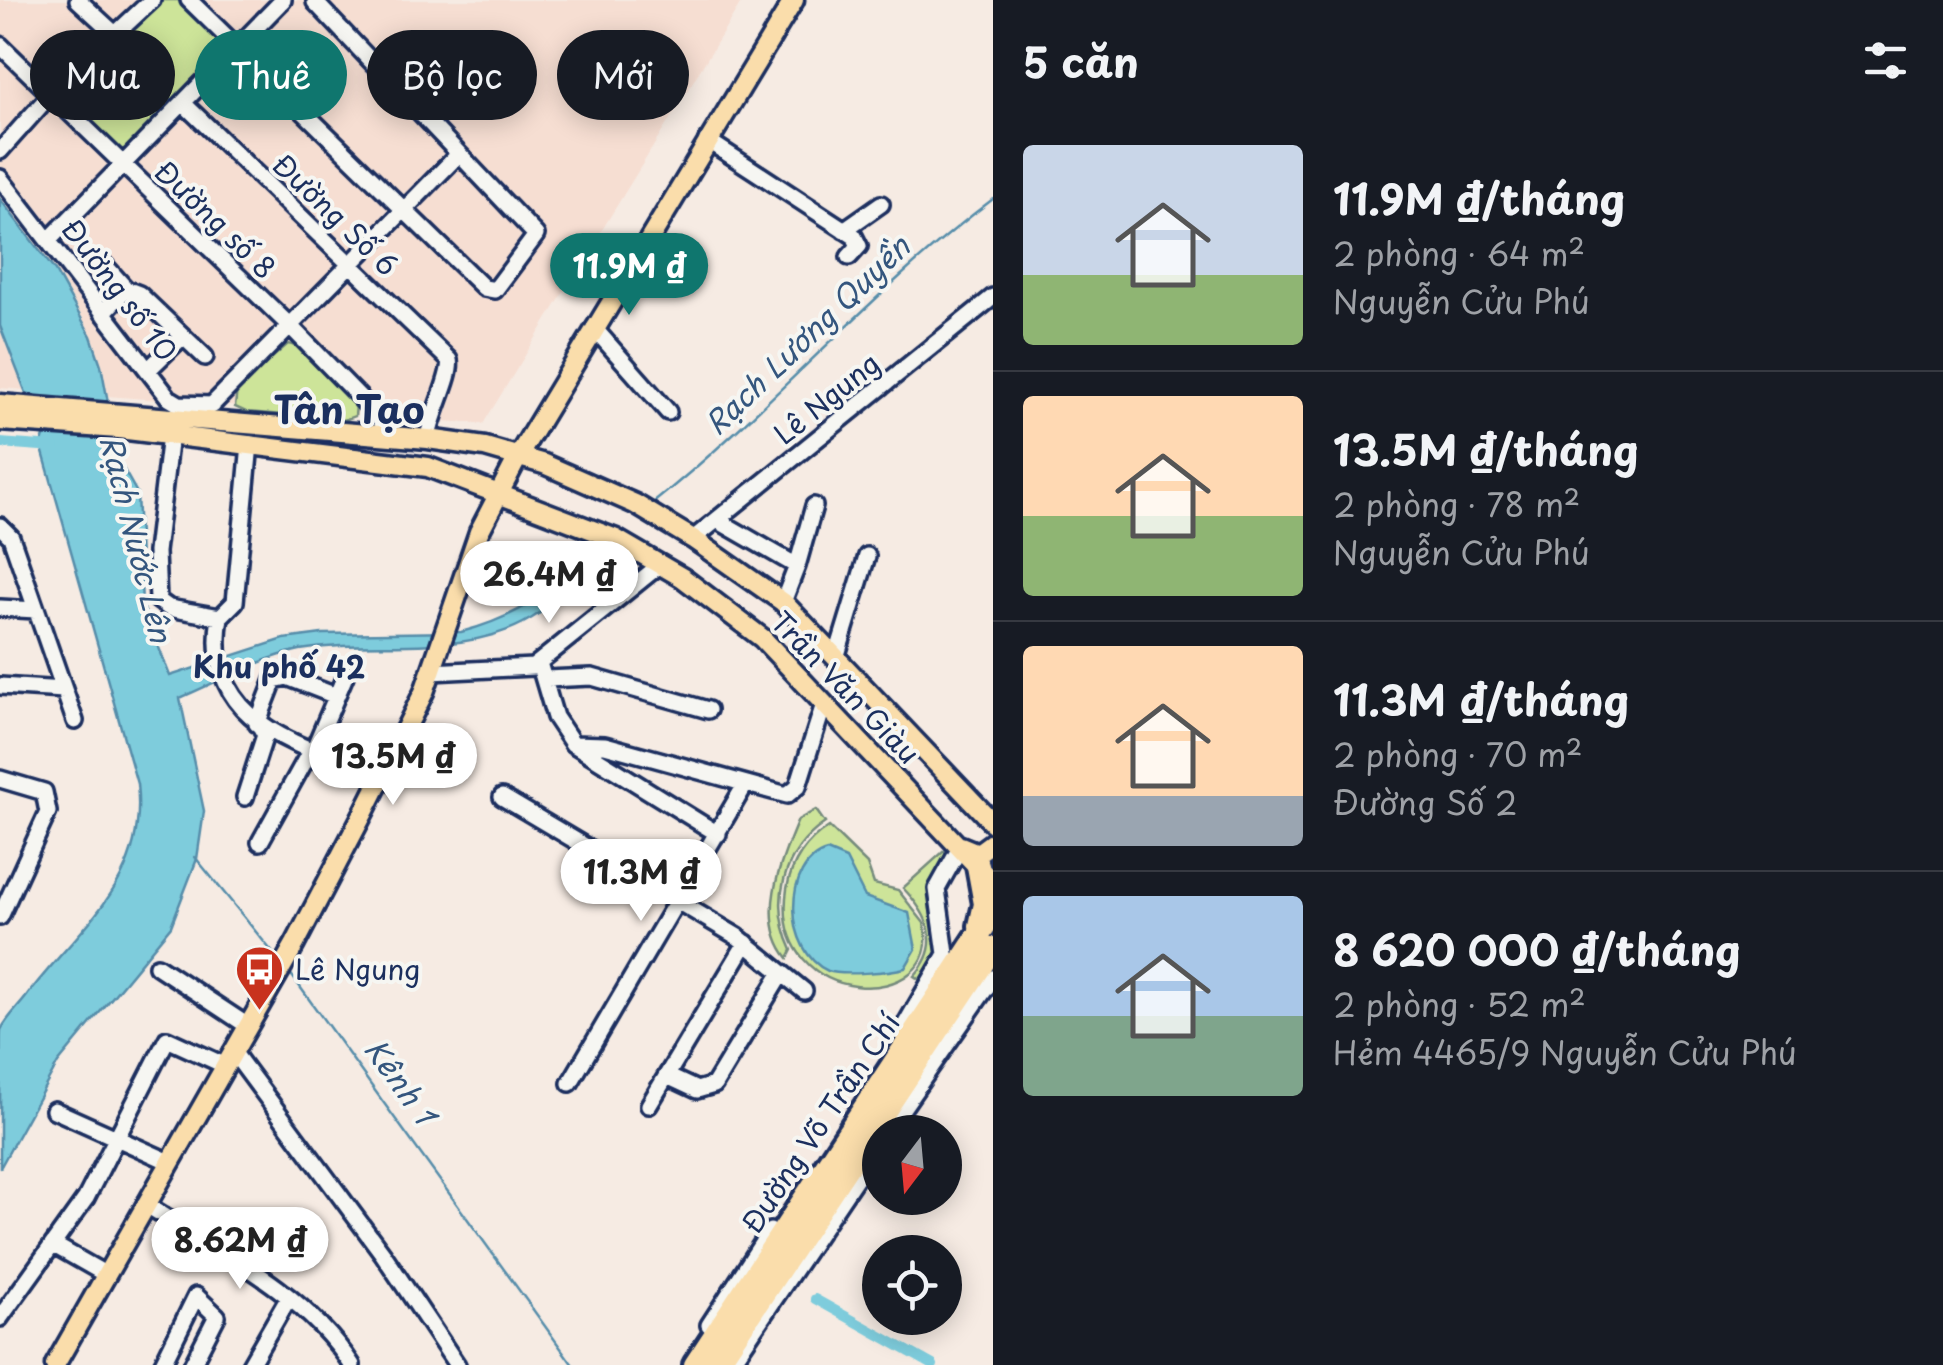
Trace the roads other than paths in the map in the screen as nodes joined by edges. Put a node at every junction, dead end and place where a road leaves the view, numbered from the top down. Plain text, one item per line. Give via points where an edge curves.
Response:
1 (78, 0) edge
2 (152, 0) edge
3 (190, 0) edge
4 (282, 0) edge
5 (794, 0) edge
6 (318, 1) edge
7 (111, 30) edge
8 (121, 30) edge
9 (221, 30) edge
10 (253, 30) edge
11 (0, 45) edge
12 (30, 75) edge
13 (195, 91) edge
14 (184, 103) junction
15 (30, 117) edge
16 (75, 120) edge
17 (312, 120) edge
18 (708, 140) junction
19 (0, 151) edge
20 (458, 155) junction
21 (122, 166) junction
22 (0, 178) edge
23 (881, 204) dead end
24 (403, 210) junction
25 (844, 230) junction
26 (49, 240) junction
27 (848, 257) dead end
28 (102, 262) dead end
29 (348, 263) junction
30 (126, 289) junction
31 (993, 298) edge
32 (103, 313) junction
33 (292, 328) junction
34 (594, 328) junction
35 (182, 337) junction
36 (204, 357) dead end
37 (148, 370) junction
38 (212, 405) junction
39 (668, 412) dead end
40 (7, 413) edge
41 (198, 420) junction
42 (120, 421) junction
43 (170, 435) junction
44 (390, 436) junction
45 (428, 440) junction
46 (250, 444) junction
47 (519, 455) junction
48 (499, 493) junction
49 (814, 506) dead end
50 (717, 520) junction
51 (0, 526) edge
52 (694, 539) junction
53 (866, 556) dead end
54 (661, 564) junction
55 (797, 566) junction
56 (783, 602) junction
57 (0, 608) edge
58 (36, 610) junction
59 (220, 617) junction
60 (836, 658) junction
61 (542, 671) junction
62 (431, 672) junction
63 (345, 676) dead end
64 (0, 686) edge
65 (64, 690) junction
66 (336, 696) junction
67 (824, 704) junction
68 (708, 710) dead end
69 (75, 721) dead end
70 (258, 725) junction
71 (573, 744) junction
72 (313, 749) junction
73 (381, 778) junction
74 (0, 779) edge
75 (745, 784) junction
76 (245, 796) dead end
77 (502, 797) dead end
78 (992, 822) edge
79 (718, 834) junction
80 (260, 842) dead end
81 (993, 842) edge
82 (961, 846) junction
83 (986, 874) edge
84 (679, 903) junction
85 (993, 913) edge
86 (0, 918) edge
87 (746, 943) junction
88 (987, 958) edge
89 (157, 966) dead end
90 (785, 977) junction
91 (804, 991) dead end
92 (915, 1025) junction
93 (248, 1026) junction
94 (230, 1060) junction
95 (667, 1076) junction
96 (570, 1084) dead end
97 (648, 1105) dead end
98 (54, 1110) dead end
99 (896, 1115) edge
100 (116, 1138) junction
101 (170, 1162) junction
102 (862, 1169) edge
103 (145, 1204) junction
104 (54, 1245) junction
105 (105, 1274) junction
106 (289, 1297) junction
107 (0, 1318) edge
108 (172, 1344) junction
109 (194, 1361) edge
110 (54, 1365) edge
111 (162, 1365) edge
112 (250, 1365) edge
113 (352, 1365) edge
114 (457, 1365) edge
115 (682, 1365) edge
116 (696, 1365) edge
117 (716, 1365) edge
118 (730, 1365) edge

1 - 7 street
2 - 8 street
3 - 9 street
4 - 10 street
5 - 18 main road
6 - 20 street
11 - 12 street, Đường số 8
13 - 14 street
14 - 21 street
14 - 29 street, Đường Số 6
15 - 19 street
16 - 21 street, Đường số 8
17 - 24 street
18 - 25 street
18 - 34 main road
20 - 24 street
20 - 24 street via 536,235 495,290
21 - 26 street
21 - 33 street, Đường số 8
22 - 26 street, Đường số 10
23 - 25 street
24 - 29 street
25 - 27 street via 859,244
26 - 32 street, Đường số 10
28 - 30 street
29 - 33 street
29 - 45 street, Đường Số 6 via 451,364 430,416
30 - 32 street
30 - 35 street
31 - 50 street, Lê Ngung
32 - 37 street, Đường số 10
33 - 38 street
33 - 44 street, Đường số 8
34 - 39 street
34 - 47 main road
35 - 36 street
35 - 37 street
37 - 38 street, Đường số 10 via 179,404
38 - 41 street
40 - 42 main road
41 - 42 main road, Trần Văn Giàu
41 - 44 main road, Trần Văn Giàu
42 - 43 main road, Trần Văn Giàu
43 - 46 main road, Trần Văn Giàu
43 - 59 street via 156,552 158,600
44 - 45 main road, Trần Văn Giàu
45 - 47 main road, Trần Văn Giàu
46 - 48 main road, Trần Văn Giàu via 428,468
46 - 59 street via 235,602
47 - 48 main road
47 - 52 main road, Trần Văn Giàu via 635,504
48 - 54 main road, Trần Văn Giàu
48 - 62 main road
49 - 55 street
50 - 52 street, Lê Ngung
50 - 55 street
51 - 58 street via 10,536
52 - 56 main road, Trần Văn Giàu
53 - 60 street
54 - 61 street
54 - 67 main road, Trần Văn Giàu via 762,638
55 - 56 street
56 - 60 main road, Trần Văn Giàu
57 - 58 street
58 - 65 street
59 - 70 street via 215,647 230,698
60 - 78 main road, Trần Văn Giàu
61 - 62 street
61 - 68 street
61 - 71 street via 554,717
62 - 73 main road
63 - 66 street
64 - 65 street
65 - 69 street
66 - 70 street via 286,677 274,680
66 - 72 street
67 - 75 street via 794,792
67 - 82 main road, Trần Văn Giàu
70 - 72 street
70 - 76 street via 265,734
71 - 75 street via 605,744
71 - 79 street
72 - 73 street
72 - 80 street
73 - 93 main road
74 - 86 street via 44,792 48,812
75 - 79 street
77 - 84 street
79 - 84 street
81 - 82 main road via 978,853
82 - 83 main road, Trần Văn Giàu
82 - 92 street via 937,889 946,954
83 - 88 highway
84 - 87 street
84 - 96 street
85 - 88 highway, Đường Võ Trần Chí
87 - 90 street
87 - 95 street
88 - 92 highway, Đường Võ Trần Chí
88 - 99 street
88 - 117 highway, Đường Võ Trần Chí
89 - 93 street
90 - 91 street
90 - 95 street via 710,1089
92 - 115 street
92 - 116 highway, Đường Võ Trần Chí
93 - 94 main road
94 - 100 street via 167,1039
94 - 101 main road
94 - 114 street via 383,1254
95 - 97 street
98 - 100 street
100 - 101 street
100 - 104 street
101 - 103 main road
102 - 118 street
103 - 105 main road
103 - 106 street
104 - 105 street
104 - 107 street
105 - 110 main road
106 - 112 street
106 - 113 street
108 - 109 street
108 - 109 street via 196,1296 217,1316
108 - 111 street

